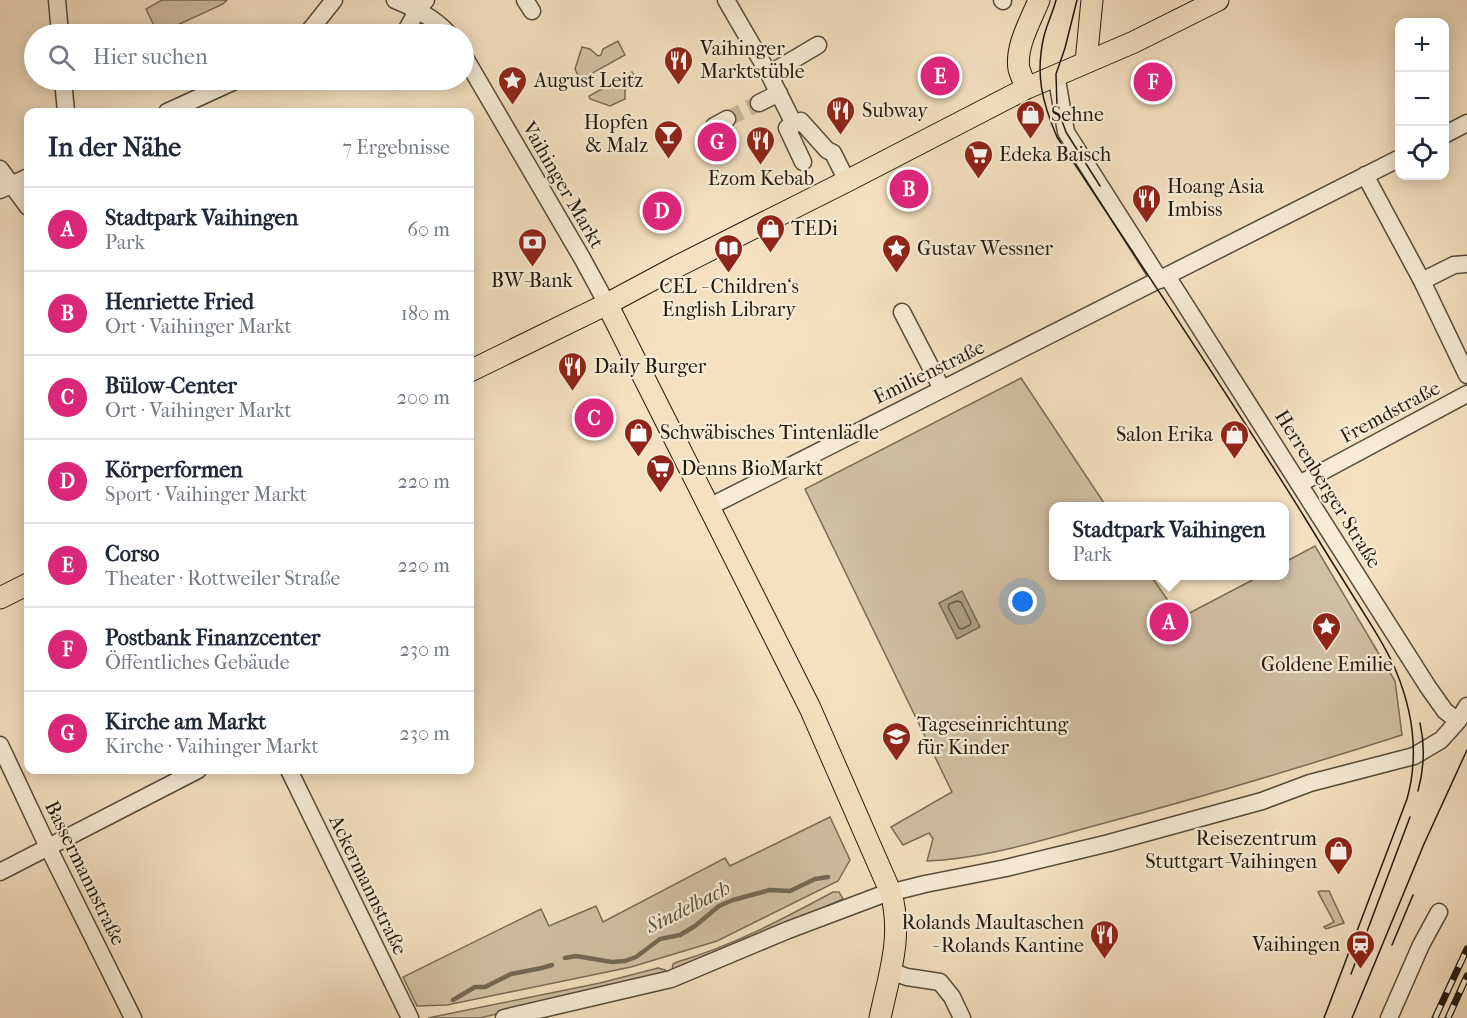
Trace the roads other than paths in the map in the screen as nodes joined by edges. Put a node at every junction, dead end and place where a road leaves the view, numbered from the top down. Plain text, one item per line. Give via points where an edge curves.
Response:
1 (57, 0) edge
2 (334, 0) edge
3 (395, 0) edge
4 (726, 0) edge
5 (1039, 0) edge
6 (1092, 0) edge
7 (1218, 0) edge
8 (422, 5) edge
9 (59, 24) edge
10 (315, 24) edge
11 (410, 24) edge
12 (440, 24) edge
13 (818, 45) dead end
14 (1086, 62) junction
15 (769, 74) junction
16 (1056, 74) junction
17 (474, 76) edge
18 (1027, 88) junction
19 (64, 90) edge
20 (218, 90) edge
21 (779, 93) junction
22 (759, 103) tunnel mouth
23 (66, 108) edge
24 (176, 108) edge
25 (1467, 123) edge
26 (794, 124) junction
27 (1449, 132) edge
28 (1395, 160) edge
29 (803, 162) dead end
30 (0, 169) edge
31 (1365, 175) junction
32 (24, 179) edge
33 (847, 181) junction
34 (5, 187) edge
35 (24, 204) edge
36 (1467, 264) edge
37 (1164, 278) junction
38 (1422, 281) junction
39 (607, 304) junction
40 (902, 312) dead end
41 (474, 369) edge
42 (1467, 375) edge
43 (942, 389) junction
44 (1467, 394) edge
45 (1301, 483) junction
46 (709, 507) junction
47 (24, 586) edge
48 (0, 598) edge
49 (1467, 706) edge
50 (1458, 721) junction
51 (0, 745) edge
52 (190, 774) edge
53 (291, 774) edge
54 (48, 847) junction
55 (0, 872) edge
56 (891, 892) junction
57 (1438, 912) dead end
58 (890, 971) junction
59 (133, 1018) edge
60 (410, 1018) edge
61 (504, 1018) edge
62 (879, 1018) edge
63 (962, 1018) edge
64 (1389, 1018) edge

1 - 9 street
2 - 10 street
3 - 8 street
4 - 15 street
5 - 18 main road via 1019,57
6 - 14 main road
7 - 14 main road
8 - 11 street
8 - 12 street
13 - 15 street
14 - 16 main road
15 - 21 street
16 - 18 main road
16 - 37 street, Herrenberger Straße via 1066,132
17 - 39 street, Vaihinger Markt via 510,150 582,258
18 - 33 main road
19 - 23 street
20 - 24 street
21 - 22 street
21 - 26 street
25 - 27 street
26 - 29 street via 787,128
26 - 33 street via 801,121 833,153
28 - 31 street, Emilienstraße
30 - 34 street
31 - 37 street, Emilienstraße
31 - 38 street
32 - 34 street
33 - 39 main road
34 - 35 street
36 - 38 street
37 - 43 street, Emilienstraße
37 - 45 street, Herrenberger Straße
38 - 42 street
39 - 41 main road
39 - 46 main road
40 - 43 street
43 - 46 street, Emilienstraße
44 - 45 street, Fremdstraße
45 - 50 street, Herrenberger Straße via 1428,687 1445,711
46 - 56 main road via 810,708
47 - 48 main road
49 - 50 street
50 - 56 street via 1423,752 1395,762 1320,780 1262,801 1109,843
51 - 54 street, Bassermannstraße
52 - 54 street
53 - 60 street, Ackermannstraße
54 - 55 street
54 - 59 street, Bassermannstraße
56 - 58 main road via 897,924
56 - 61 street via 671,979
57 - 64 street
58 - 62 main road
58 - 63 street via 940,982

